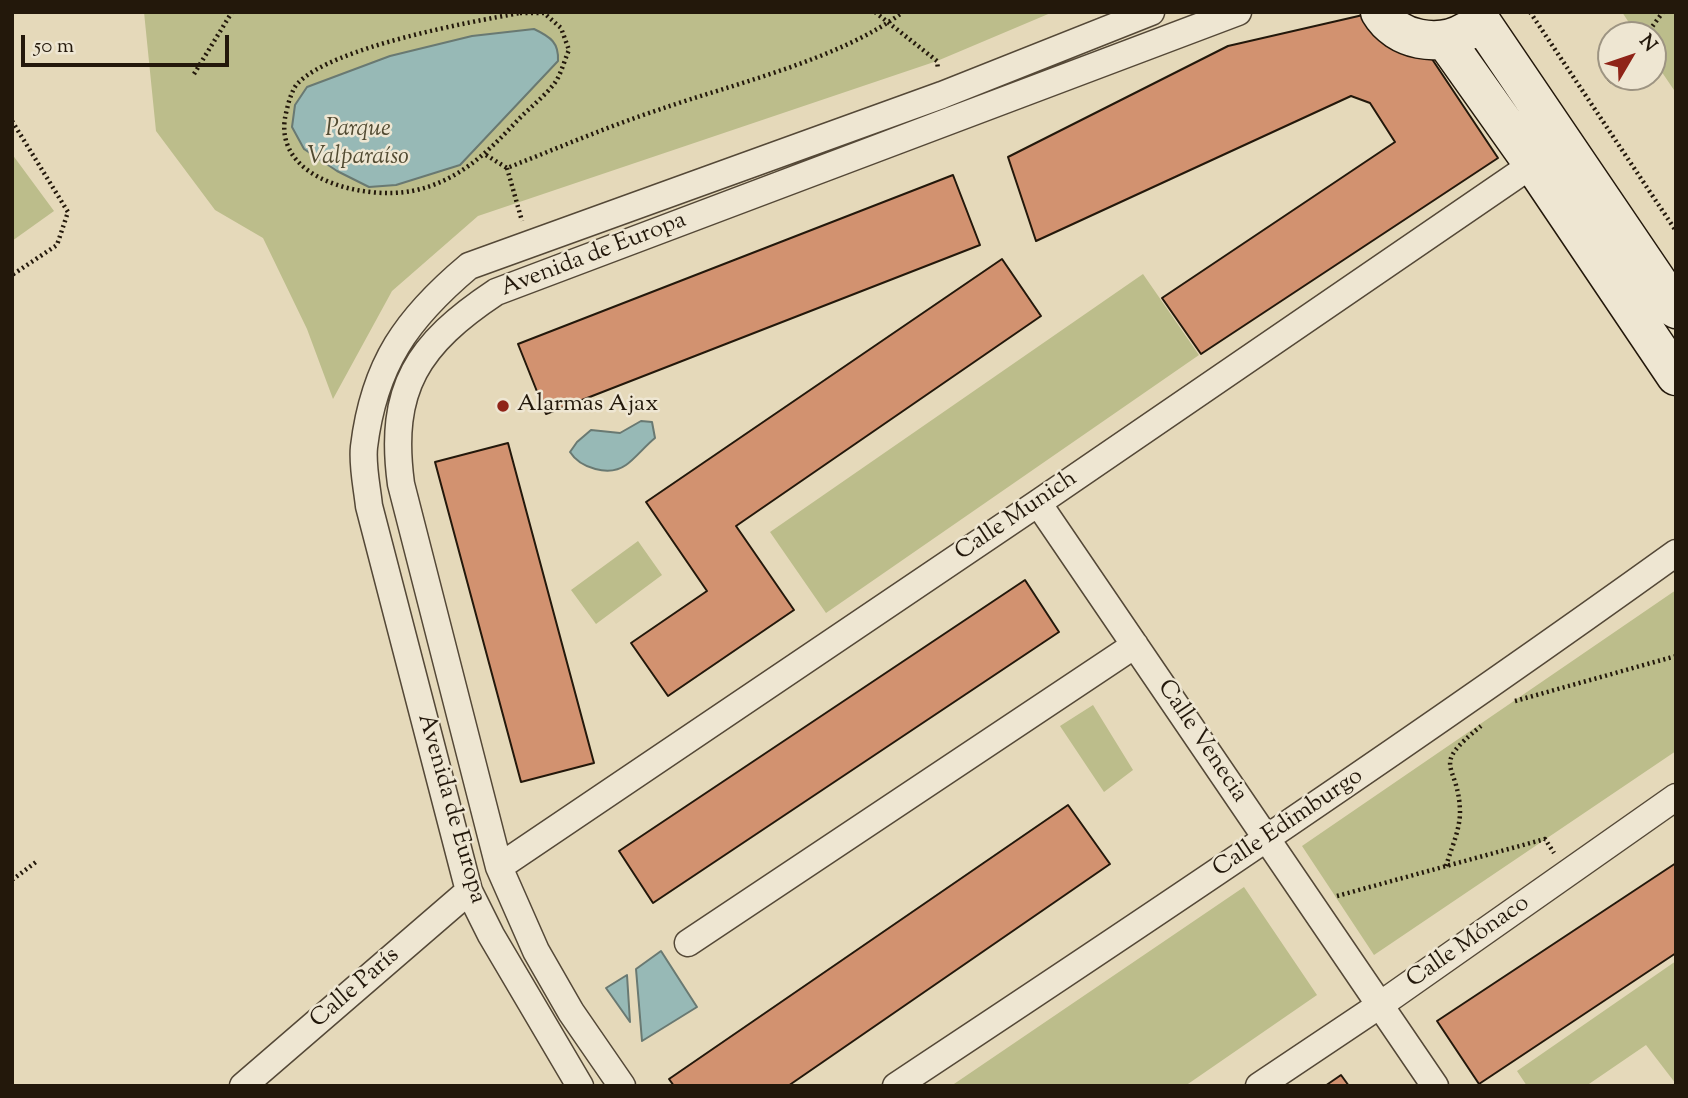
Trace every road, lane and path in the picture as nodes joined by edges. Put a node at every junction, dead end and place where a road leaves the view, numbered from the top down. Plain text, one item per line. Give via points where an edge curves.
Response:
1 (232, 12) edge
2 (875, 12) edge
3 (903, 12) edge
4 (1151, 12) edge
5 (1238, 12) edge
6 (1380, 12) edge
7 (1530, 12) edge
8 (1483, 16) edge
9 (888, 23) junction
10 (1445, 40) junction
11 (194, 74) dead end
12 (942, 94) junction
13 (12, 121) edge
14 (486, 155) junction
15 (1533, 164) junction
16 (507, 168) junction
17 (1676, 231) edge
18 (532, 244) junction
19 (12, 275) edge
20 (1676, 309) edge
21 (1676, 376) edge
22 (1038, 503) junction
23 (1676, 553) edge
24 (1135, 645) junction
25 (1676, 656) edge
26 (1499, 681) junction
27 (1484, 724) dead end
28 (1676, 797) edge
29 (1268, 839) junction
30 (36, 862) dead end
31 (1446, 866) junction
32 (499, 867) junction
33 (1568, 874) junction
34 (12, 880) edge
35 (469, 891) junction
36 (1315, 909) junction
37 (688, 943) dead end
38 (1380, 1005) junction
39 (570, 1082) edge
40 (243, 1086) edge
41 (622, 1086) edge
42 (896, 1086) edge
43 (1259, 1086) edge
44 (1435, 1086) edge

1 - 11 path
2 - 9 path
3 - 9 path
4 - 12 street, Avenida de Europa
5 - 32 street, Avenida de Europa via 496,292 438,337 405,394 397,419 396,445 401,484
6 - 10 street via 1386,22 1413,38
7 - 17 path
8 - 10 street via 1464,33
8 - 20 street
9 - 12 path via 937,61
9 - 16 path via 879,31 773,73 660,109
10 - 15 street
12 - 18 street, Avenida de Europa
13 - 19 path via 68,212 57,245
14 - 14 path via 554,83 569,50 561,28 544,13 485,19 407,36 328,64 297,84 283,133 295,160 317,177 377,195 413,191 445,180
14 - 16 path
15 - 21 street
15 - 22 street, Calle Munich
16 - 18 path
18 - 35 street, Avenida de Europa via 469,266 431,298 400,337 383,370 364,448 369,506
22 - 24 street, Calle Venecia
22 - 32 street, Calle Munich
23 - 26 street, Calle Edimburgo
24 - 29 street, Calle Venecia
24 - 37 street
25 - 26 path via 1512,702
26 - 29 street, Calle Edimburgo
27 - 31 path via 1455,747 1449,762 1460,821
28 - 33 street, Calle Mónaco
29 - 36 street, Calle Venecia
29 - 42 street, Calle Edimburgo
30 - 34 path
31 - 33 path via 1545,839
31 - 36 path via 1334,897
32 - 41 street, Avenida de Europa via 536,951
33 - 38 street, Calle Mónaco
35 - 39 street, Avenida de Europa
35 - 40 street, Calle París
36 - 38 street, Calle Venecia
38 - 43 street, Calle Mónaco
38 - 44 street, Calle Venecia

